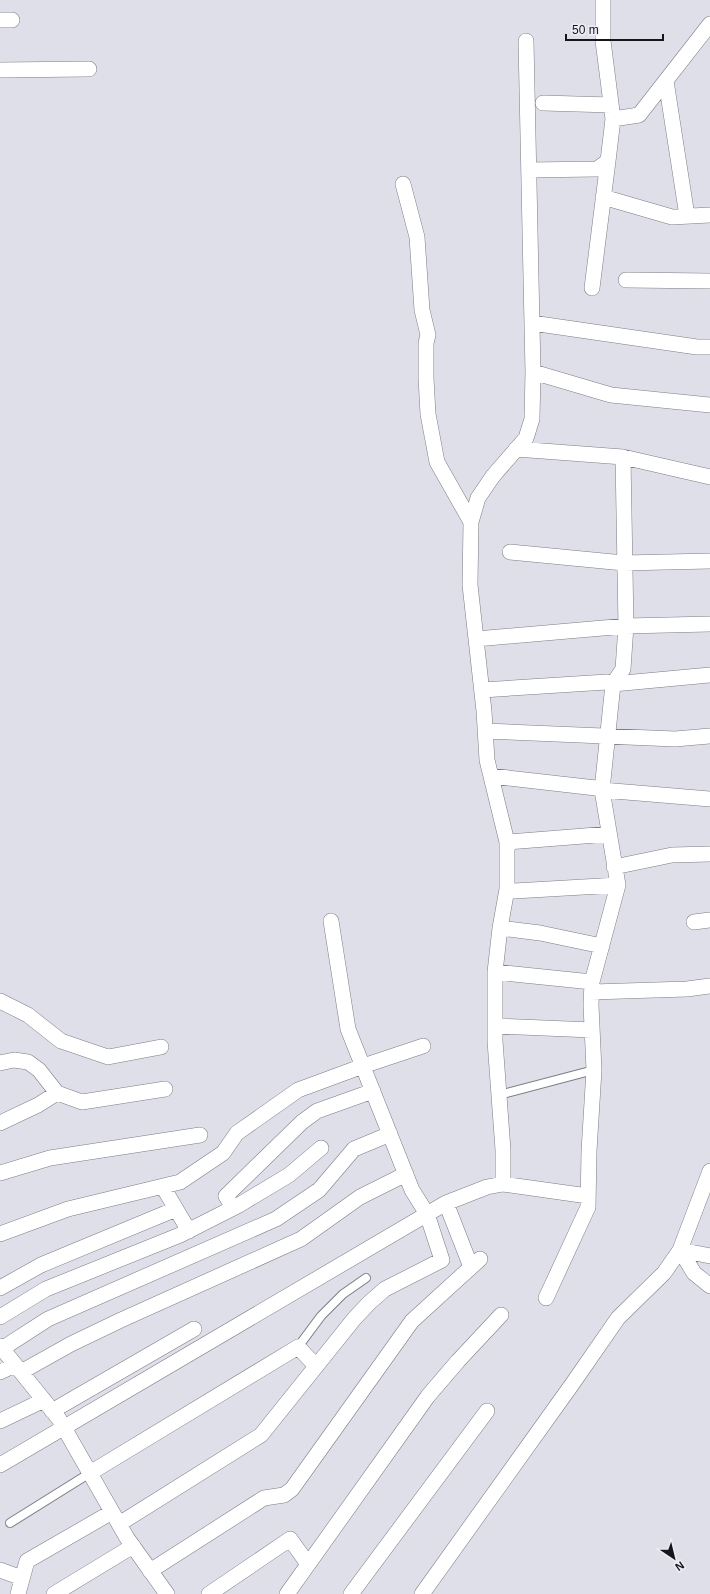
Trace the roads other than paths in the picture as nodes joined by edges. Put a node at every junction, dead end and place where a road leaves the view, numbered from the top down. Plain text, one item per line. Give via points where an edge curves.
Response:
1 (603, 0) edge
2 (710, 24) edge
3 (526, 41) dead end
4 (89, 69) dead end
5 (0, 70) edge
6 (666, 81) junction
7 (543, 103) dead end
8 (612, 112) junction
9 (608, 161) junction
10 (529, 170) junction
11 (403, 184) dead end
12 (603, 197) junction
13 (710, 215) edge
14 (687, 216) junction
15 (626, 280) dead end
16 (710, 281) edge
17 (592, 288) dead end
18 (532, 323) junction
19 (710, 347) edge
20 (533, 372) junction
21 (710, 405) edge
22 (516, 449) junction
23 (623, 458) junction
24 (710, 477) edge
25 (471, 522) junction
26 (510, 552) dead end
27 (710, 561) edge
28 (624, 563) junction
29 (710, 624) edge
30 (626, 626) junction
31 (476, 639) junction
32 (710, 676) edge
33 (610, 683) junction
34 (482, 690) junction
35 (486, 732) junction
36 (608, 736) junction
37 (710, 736) edge
38 (491, 776) junction
39 (599, 789) junction
40 (710, 799) edge
41 (609, 834) junction
42 (507, 842) junction
43 (710, 854) edge
44 (614, 867) junction
45 (618, 886) junction
46 (507, 889) junction
47 (710, 920) edge
48 (331, 921) dead end
49 (694, 922) dead end
50 (500, 928) junction
51 (602, 946) junction
52 (495, 972) junction
53 (710, 986) edge
54 (592, 987) junction
55 (0, 1001) edge
56 (495, 1026) junction
57 (592, 1030) junction
58 (423, 1046) dead end
59 (160, 1047) dead end
60 (0, 1063) edge
61 (363, 1066) junction
62 (594, 1070) junction
63 (164, 1089) dead end
64 (373, 1091) junction
65 (57, 1093) junction
66 (499, 1095) junction
67 (0, 1123) edge
68 (390, 1134) junction
69 (200, 1135) dead end
70 (321, 1148) dead end
71 (710, 1170) edge
72 (0, 1173) edge
73 (406, 1174) junction
74 (503, 1184) junction
75 (163, 1187) junction
76 (588, 1196) junction
77 (705, 1200) edge
78 (446, 1203) junction
79 (233, 1208) junction
80 (176, 1209) junction
81 (427, 1214) junction
82 (189, 1231) junction
83 (0, 1234) edge
84 (680, 1250) junction
85 (710, 1256) edge
86 (366, 1278) dead end
87 (710, 1286) edge
88 (0, 1288) edge
89 (546, 1298) dead end
90 (501, 1316) dead end
91 (0, 1318) edge
92 (194, 1329) dead end
93 (298, 1347) junction
94 (1, 1348) edge
95 (316, 1366) junction
96 (18, 1368) junction
97 (0, 1372) edge
98 (48, 1405) junction
99 (487, 1411) dead end
100 (0, 1421) edge
101 (64, 1427) junction
102 (0, 1465) edge
103 (90, 1472) junction
104 (116, 1518) junction
105 (10, 1523) dead end
106 (133, 1546) junction
107 (308, 1564) junction
108 (0, 1570) edge
109 (150, 1571) junction
110 (22, 1578) junction
111 (18, 1594) edge
112 (54, 1594) edge
113 (167, 1594) edge
114 (209, 1594) edge
115 (287, 1594) edge
116 (350, 1594) edge
117 (422, 1594) edge

1 - 8 street via 603,41
2 - 6 street
3 - 10 street
4 - 5 street
6 - 8 street via 639,115
6 - 14 street
7 - 8 street
8 - 9 street
9 - 10 street via 597,169
9 - 12 street
10 - 18 street
11 - 25 street via 417,238 422,310 428,335 428,414 437,462
12 - 14 street via 672,217
12 - 17 street
13 - 14 street
15 - 16 street
18 - 19 street
18 - 20 street
20 - 21 street via 612,395
20 - 22 street via 532,419 526,438
22 - 23 street
22 - 25 street via 478,498
23 - 24 street
23 - 28 street
25 - 31 street via 470,585
26 - 28 street
27 - 28 street
28 - 30 street
29 - 30 street
30 - 31 street
30 - 33 street via 623,668
31 - 34 street
32 - 33 street
33 - 34 street
33 - 36 street
34 - 35 street
35 - 36 street
35 - 38 street via 487,760
36 - 37 street via 675,739
36 - 39 street
38 - 39 street
38 - 42 street
39 - 40 street
39 - 41 street
41 - 42 street
41 - 44 street
42 - 46 street
43 - 44 street via 672,855
44 - 45 street
45 - 46 street via 514,891
45 - 51 street
46 - 50 street
47 - 49 street
48 - 61 street via 348,1029
50 - 51 street via 540,933
50 - 52 street
51 - 54 street
52 - 54 street
52 - 56 street
53 - 54 street via 687,989
54 - 57 street
55 - 59 street via 28,1015 61,1041 108,1057
56 - 57 street
56 - 66 street
57 - 62 street
58 - 61 street
60 - 65 street via 14,1060 28,1062 39,1070
61 - 64 street
61 - 75 street via 298,1090 237,1133 223,1153 193,1175
62 - 66 lane
62 - 76 street
63 - 65 street via 82,1102
64 - 68 street
64 - 79 street via 317,1111 302,1122 226,1196
65 - 67 street
66 - 74 street
68 - 73 street
68 - 94 street via 354,1149 318,1190 276,1219 48,1319
69 - 72 street via 50,1158
70 - 79 street via 289,1175
71 - 77 street
73 - 81 street via 412,1190
73 - 96 street via 360,1197 301,1239
74 - 76 street
74 - 78 street via 487,1187
75 - 80 street
75 - 83 street via 68,1209
76 - 89 street via 588,1207
77 - 84 street
78 - 81 street
78 - 109 street via 476,1263 412,1321 292,1489 284,1495 264,1498
79 - 82 street
80 - 82 street
80 - 88 street via 41,1265
81 - 95 street via 442,1260 386,1289 375,1298 354,1319
81 - 101 street
82 - 91 street via 46,1289
84 - 85 street
84 - 87 street via 694,1273
84 - 117 street via 664,1273 618,1318
86 - 93 lane via 343,1294 321,1316
90 - 107 street via 428,1396
92 - 98 street
93 - 95 street
93 - 103 street
94 - 96 street
95 - 104 street via 261,1435
96 - 97 street
96 - 98 street
98 - 100 street
98 - 101 street
99 - 116 street
101 - 102 street
101 - 103 street
103 - 104 street
103 - 105 lane
104 - 106 street
104 - 110 street via 27,1561
106 - 109 street
106 - 112 street
107 - 114 street via 290,1539
107 - 115 street
108 - 110 street
109 - 113 street
110 - 111 street

